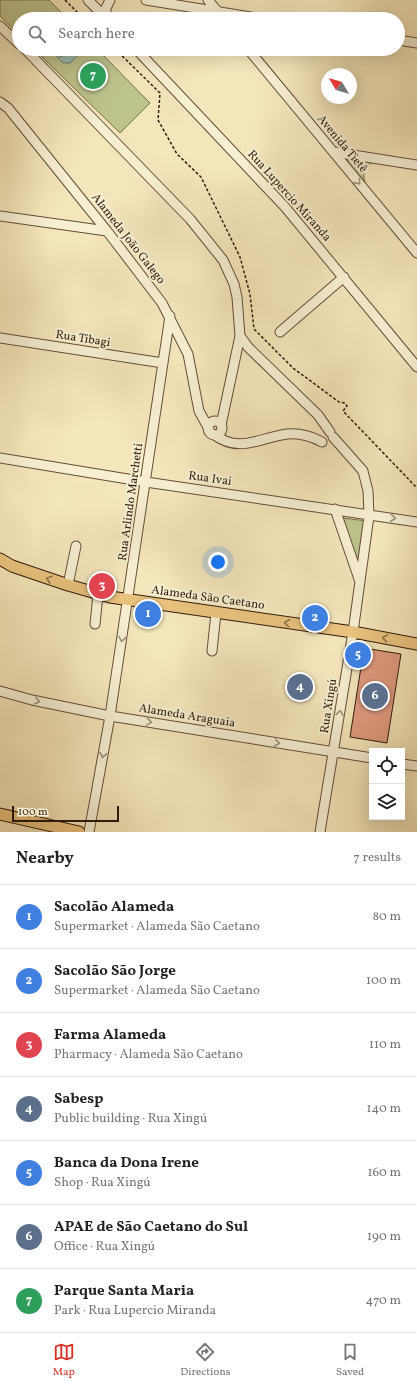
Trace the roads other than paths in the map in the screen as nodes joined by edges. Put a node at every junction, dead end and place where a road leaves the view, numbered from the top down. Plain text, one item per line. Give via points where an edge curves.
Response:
1 (88, 0) edge
2 (110, 0) edge
3 (146, 0) edge
4 (208, 0) edge
5 (219, 0) edge
6 (100, 12) edge
7 (106, 12) edge
8 (206, 12) edge
9 (218, 12) edge
10 (221, 12) edge
11 (0, 26) edge
12 (12, 37) edge
13 (405, 41) edge
14 (417, 43) edge
15 (31, 56) edge
16 (143, 56) edge
17 (254, 56) edge
18 (0, 102) edge
19 (334, 152) junction
20 (417, 165) edge
21 (0, 216) edge
22 (107, 231) junction
23 (417, 253) edge
24 (344, 276) junction
25 (170, 316) junction
26 (280, 332) dead end
27 (240, 336) junction
28 (0, 338) edge
29 (163, 364) junction
30 (417, 367) edge
31 (199, 410) junction
32 (218, 424) junction
33 (211, 432) junction
34 (326, 437) junction
35 (240, 445) junction
36 (0, 458) edge
37 (146, 482) junction
38 (335, 509) junction
39 (369, 516) junction
40 (417, 522) edge
41 (76, 546) dead end
42 (0, 559) edge
43 (360, 584) junction
44 (68, 585) junction
45 (98, 594) junction
46 (128, 600) junction
47 (216, 612) junction
48 (95, 624) dead end
49 (353, 632) junction
50 (417, 644) edge
51 (212, 651) dead end
52 (0, 690) edge
53 (110, 716) junction
54 (334, 752) junction
55 (369, 758) edge
56 (405, 764) edge
57 (417, 766) edge
58 (0, 814) edge
59 (79, 832) edge
60 (89, 832) edge
61 (320, 832) edge

1 - 6 street
2 - 7 street
3 - 8 street
4 - 9 street
5 - 10 street
11 - 12 street
13 - 14 street
15 - 27 street via 190,219 223,260 234,284
16 - 24 street, Rua Lupercio Miranda via 285,207
17 - 19 street, Avenida Tietê
18 - 22 street, Alameda João Galego via 8,108
19 - 20 street
19 -> 23 street, Avenida Tietê
21 - 22 street
22 - 25 street, Alameda João Galego
24 - 26 street
24 - 30 street, Rua Lupercio Miranda
25 - 29 street, Rua Arlindo Marchetti
25 - 31 street, Alameda João Galego via 188,354
27 - 32 street via 225,412
27 - 34 street via 244,343 318,415
28 - 29 street, Rua Tibagi
29 - 37 street, Rua Arlindo Marchetti
31 - 32 street
31 - 33 street, Alameda João Galego
32 - 33 street via 209,425
32 - 35 street
33 - 35 street via 227,443
34 - 35 street via 286,434
34 - 39 street via 342,448 363,471 368,491
36 - 37 street, Rua Ivai
37 - 38 street, Rua Ivai
37 - 46 street, Rua Arlindo Marchetti
38 - 39 street, Rua Ivai
38 - 43 street, Rua Xingú
39 -> 40 street, Rua Ivai
39 - 43 street, Rua Xingú
41 - 44 street
44 -> 42 main road, Alameda São Caetano via 12,566
43 - 49 street, Rua Xingú
44 - 45 main road, Alameda São Caetano
45 - 46 main road, Alameda São Caetano
45 - 48 street
46 - 47 main road, Alameda São Caetano
46 -> 53 street, Rua Arlindo Marchetti
49 -> 47 main road, Alameda São Caetano
47 - 51 street
50 -> 49 main road, Alameda São Caetano
54 -> 49 street, Rua Xingú
52 -> 53 street, Alameda Araguaia via 32,700
53 -> 54 street, Alameda Araguaia
53 -> 60 street, Rua Arlindo Marchetti
54 - 55 street, Alameda Araguaia
54 - 61 street, Rua Xingú
56 - 57 street
58 - 59 main road

